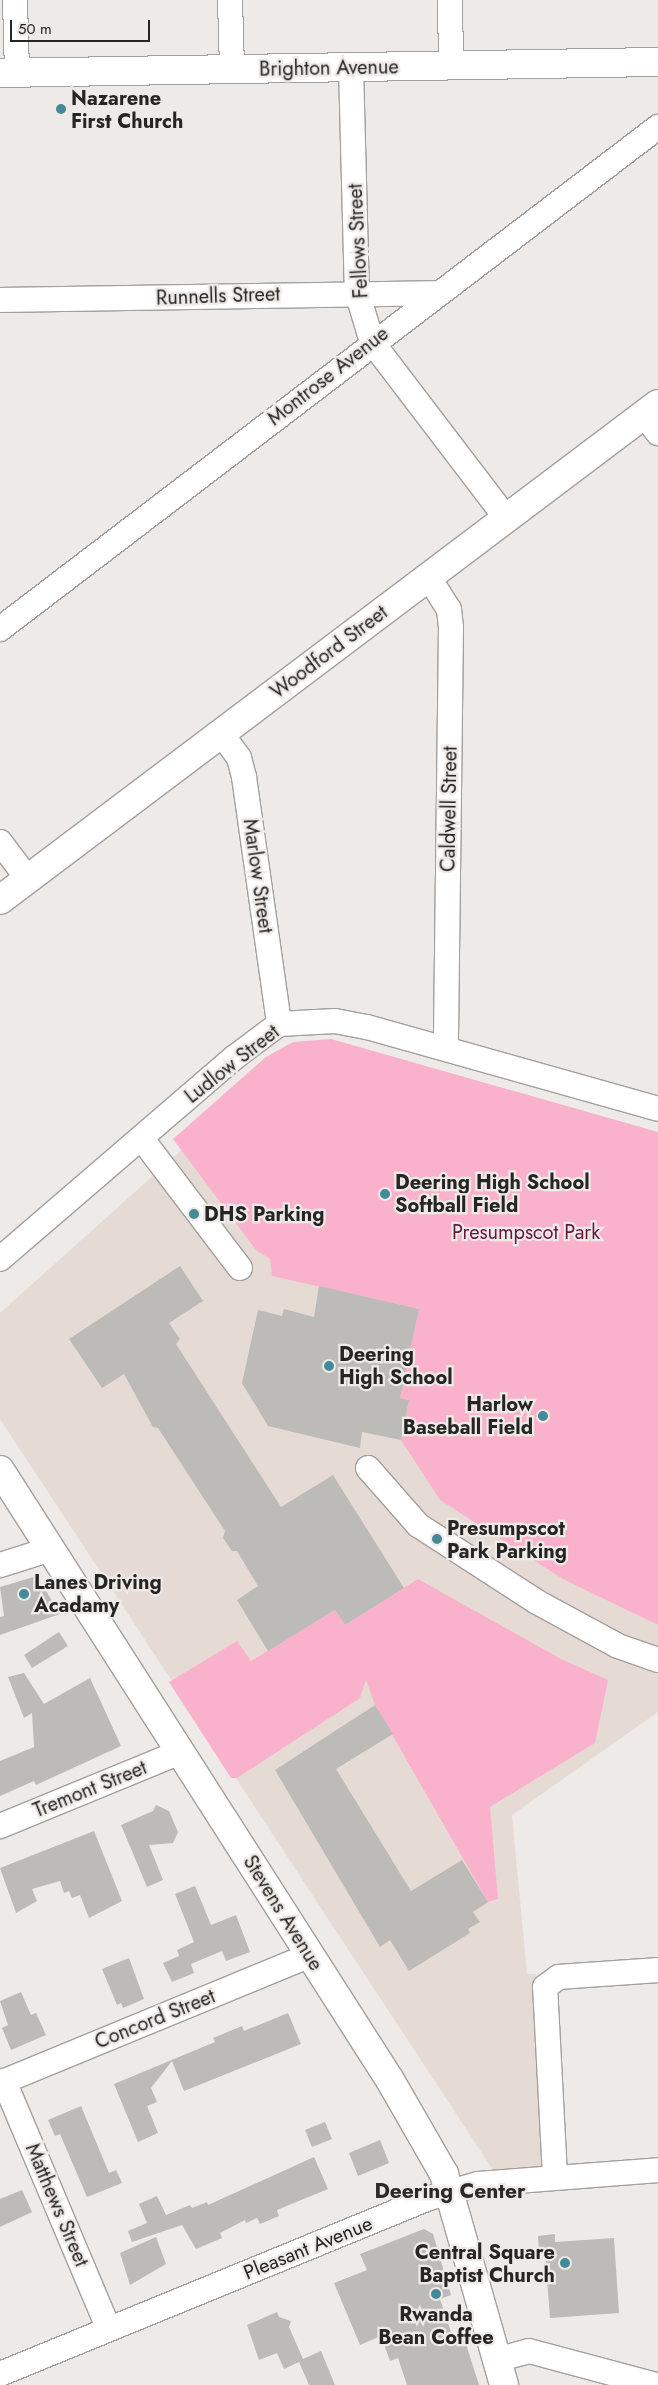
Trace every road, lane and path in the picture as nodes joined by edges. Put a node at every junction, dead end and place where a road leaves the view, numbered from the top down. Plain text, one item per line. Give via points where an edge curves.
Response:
1 (14, 0) edge
2 (230, 0) edge
3 (450, 0) edge
4 (658, 62) edge
5 (451, 65) junction
6 (351, 67) junction
7 (232, 69) junction
8 (8, 73) edge
9 (658, 127) edge
10 (357, 292) junction
11 (436, 293) junction
12 (0, 300) edge
13 (372, 342) junction
14 (654, 417) edge
15 (506, 518) junction
16 (428, 576) junction
17 (0, 629) edge
18 (222, 733) junction
19 (0, 842) edge
20 (28, 879) junction
21 (0, 900) edge
22 (279, 1024) junction
23 (446, 1048) junction
24 (658, 1109) edge
25 (142, 1139) junction
26 (0, 1259) edge
27 (240, 1268) dead end
28 (368, 1468) dead end
29 (0, 1470) edge
30 (51, 1549) junction
31 (0, 1564) edge
32 (658, 1660) edge
33 (180, 1752) junction
34 (0, 1826) edge
35 (310, 1955) junction
36 (658, 1970) edge
37 (2, 2082) edge
38 (658, 2170) edge
39 (555, 2176) junction
40 (452, 2192) junction
41 (109, 2329) junction
42 (500, 2372) edge
43 (0, 2374) edge
44 (656, 2385) edge

1 - 8 street
2 - 7 street
3 - 5 street
4 - 5 main road, Brighton Avenue
5 - 6 main road, Brighton Avenue
6 - 7 main road, Brighton Avenue
6 - 10 street, Fellows Street
7 - 8 main road, Brighton Avenue
9 - 11 street, Montrose Avenue
10 - 11 street, Runnells Street
10 - 12 street, Runnells Street
10 - 13 street, Fellows Street
11 - 13 street, Montrose Avenue
13 - 15 street, Fellows Street
13 - 17 street, Montrose Avenue
14 - 15 main road, Woodford Street
15 - 16 main road, Woodford Street
16 - 18 main road, Woodford Street
16 - 23 street, Caldwell Street via 449,609 451,627
18 - 20 main road, Woodford Street
18 - 22 street, Marlow Street via 239,758 244,777
19 - 20 street
20 - 21 main road, Woodford Street
22 - 23 street, Ludlow Street via 334,1021
22 - 25 street, Ludlow Street
23 - 24 street, Ludlow Street
25 - 26 street, Ludlow Street
25 - 27 street
28 - 32 street via 418,1526 537,1602 618,1646
29 - 30 main road, Stevens Avenue
30 - 31 street
30 - 33 main road, Stevens Avenue
33 - 34 street, Tremont Street
33 - 35 main road, Stevens Avenue
35 - 37 street, Concord Street
35 - 40 main road, Stevens Avenue via 390,2080
36 - 39 street via 560,1977 544,1987
37 - 41 street, Matthews Street
38 - 39 street, Pleasant Avenue
39 - 40 street, Pleasant Avenue via 478,2184
40 - 41 street, Pleasant Avenue
40 - 42 main road, Stevens Avenue
41 - 43 street, Pleasant Avenue
42 - 44 street via 528,2351

